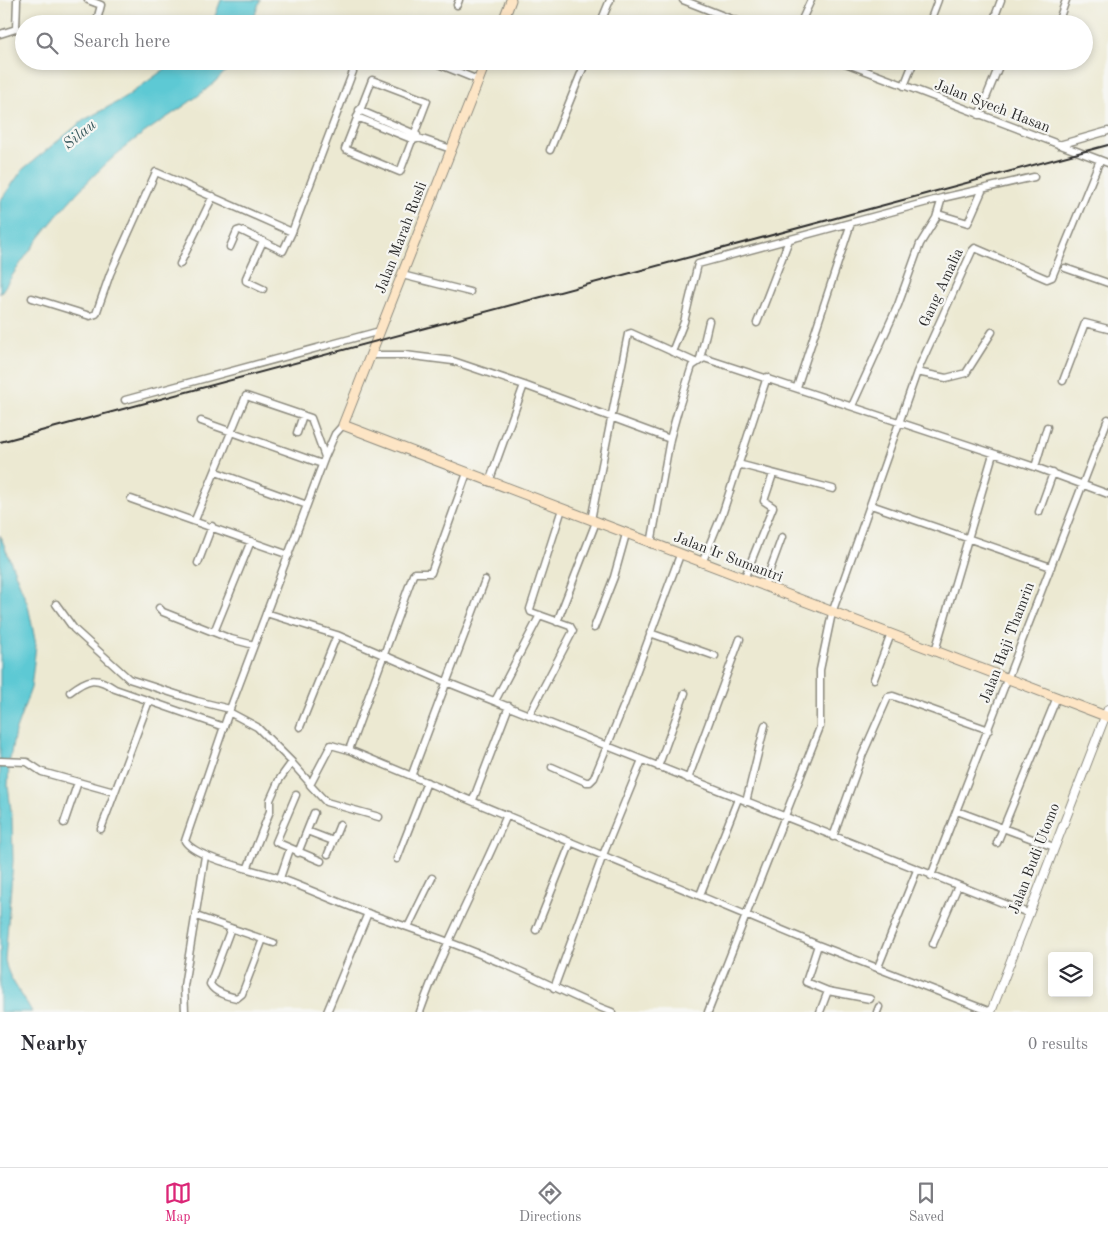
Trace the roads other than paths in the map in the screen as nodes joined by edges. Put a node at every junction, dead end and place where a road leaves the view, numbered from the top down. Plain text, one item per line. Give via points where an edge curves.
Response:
1 (17, 0) edge
2 (88, 0) edge
3 (511, 0) edge
4 (610, 0) edge
5 (683, 0) edge
6 (811, 0) edge
7 (938, 0) edge
8 (1001, 0) edge
9 (1066, 0) edge
10 (16, 15) edge
11 (99, 15) edge
12 (505, 15) edge
13 (604, 15) edge
14 (721, 15) edge
15 (804, 15) edge
16 (932, 15) edge
17 (995, 15) edge
18 (1061, 15) edge
19 (15, 29) edge
20 (0, 34) edge
21 (354, 70) edge
22 (454, 70) edge
23 (482, 70) edge
24 (582, 70) edge
25 (863, 70) edge
26 (910, 70) edge
27 (997, 70) edge
28 (478, 80) junction
29 (904, 86) junction
30 (358, 114) junction
31 (979, 115) junction
32 (1108, 131) edge
33 (416, 137) junction
34 (1056, 145) junction
35 (451, 149) junction
36 (550, 150) dead end
37 (1100, 160) junction
38 (1108, 163) edge
39 (1034, 177) dead end
40 (982, 191) junction
41 (213, 196) junction
42 (942, 198) junction
43 (938, 214) junction
44 (851, 224) junction
45 (292, 232) junction
46 (789, 240) junction
47 (263, 241) junction
48 (230, 247) dead end
49 (180, 264) dead end
50 (1065, 268) dead end
51 (402, 274) junction
52 (1108, 283) edge
53 (263, 289) dead end
54 (470, 292) dead end
55 (32, 298) dead end
56 (709, 321) dead end
57 (757, 323) dead end
58 (1108, 329) edge
59 (380, 331) junction
60 (992, 332) dead end
61 (672, 352) junction
62 (371, 355) junction
63 (698, 360) junction
64 (917, 372) junction
65 (767, 377) junction
66 (1063, 381) dead end
67 (524, 385) junction
68 (797, 387) junction
69 (125, 400) dead end
70 (852, 406) junction
71 (303, 415) junction
72 (613, 417) junction
73 (1108, 419) edge
74 (201, 421) dead end
75 (899, 422) junction
76 (343, 425) junction
77 (1047, 427) dead end
78 (232, 431) junction
79 (297, 433) dead end
80 (670, 439) junction
81 (993, 454) junction
82 (325, 457) junction
83 (322, 464) junction
84 (738, 464) junction
85 (1035, 467) junction
86 (216, 472) junction
87 (467, 473) junction
88 (1053, 473) junction
89 (773, 474) junction
90 (489, 482) junction
91 (1082, 484) junction
92 (833, 489) dead end
93 (1108, 494) edge
94 (131, 499) dead end
95 (307, 505) junction
96 (871, 505) junction
97 (562, 510) junction
98 (1039, 512) dead end
99 (195, 520) junction
100 (593, 521) junction
101 (212, 526) junction
102 (626, 534) junction
103 (782, 537) dead end
104 (968, 538) junction
105 (251, 541) junction
106 (651, 544) junction
107 (289, 555) junction
108 (680, 555) junction
109 (198, 562) dead end
110 (702, 563) junction
111 (1051, 568) junction
112 (744, 579) junction
113 (485, 580) dead end
114 (764, 586) junction
115 (56, 604) dead end
116 (159, 608) dead end
117 (832, 613) junction
118 (266, 614) junction
119 (540, 615) junction
120 (556, 622) junction
121 (594, 628) dead end
122 (214, 632) junction
123 (650, 633) junction
124 (891, 634) junction
125 (337, 635) junction
126 (740, 639) dead end
127 (254, 645) junction
128 (935, 651) junction
129 (385, 656) junction
130 (715, 656) dead end
131 (1008, 678) junction
132 (874, 679) dead end
133 (446, 682) junction
134 (70, 692) dead end
135 (685, 693) dead end
136 (1058, 697) junction
137 (149, 701) junction
138 (495, 701) junction
139 (508, 706) junction
140 (229, 710) junction
141 (529, 714) junction
142 (1107, 714) edge
143 (765, 725) dead end
144 (224, 727) junction
145 (300, 727) dead end
146 (988, 730) junction
147 (608, 746) junction
148 (349, 750) junction
149 (642, 760) junction
150 (0, 761) edge
151 (292, 763) junction
152 (658, 766) junction
153 (552, 767) dead end
154 (412, 774) junction
155 (688, 779) junction
156 (78, 782) junction
157 (309, 782) junction
158 (427, 782) junction
159 (114, 792) junction
160 (296, 795) dead end
161 (738, 799) junction
162 (473, 800) junction
163 (746, 802) junction
164 (957, 811) junction
165 (314, 813) dead end
166 (508, 815) junction
167 (379, 817) dead end
168 (784, 818) junction
169 (64, 823) dead end
170 (340, 824) dead end
171 (101, 829) dead end
172 (1003, 830) junction
173 (307, 831) junction
174 (833, 837) junction
175 (333, 841) junction
176 (571, 842) junction
177 (996, 843) dead end
178 (1054, 847) junction
179 (290, 849) junction
180 (298, 853) junction
181 (328, 854) dead end
182 (603, 855) junction
183 (205, 856) junction
184 (397, 859) dead end
185 (321, 862) dead end
186 (248, 867) junction
187 (916, 870) junction
188 (931, 876) junction
189 (280, 878) junction
190 (432, 878) dead end
191 (958, 886) junction
192 (700, 895) junction
193 (1028, 913) junction
194 (368, 914) junction
195 (747, 914) junction
196 (196, 916) junction
197 (408, 927) junction
198 (232, 928) junction
199 (536, 930) dead end
200 (263, 939) junction
201 (447, 941) junction
202 (274, 943) dead end
203 (933, 944) dead end
204 (818, 945) junction
205 (878, 966) junction
206 (554, 988) junction
207 (828, 991) junction
208 (870, 999) dead end
209 (185, 1012) edge
210 (327, 1012) edge
211 (420, 1012) edge
212 (612, 1012) edge
213 (708, 1012) edge
214 (820, 1012) edge
215 (991, 1012) edge

1 - 10 street
2 - 11 street via 102,5
3 - 12 main road
4 - 13 street
5 - 14 street
6 - 15 street
7 - 16 street
8 - 17 street
9 - 18 street
19 - 20 street
21 - 45 street
22 - 28 street
23 - 28 main road, Jalan Marah Rusli
24 - 36 street
25 - 29 street, Jalan Syech Hasan
26 - 29 street
27 - 31 street
28 - 35 main road, Jalan Marah Rusli
29 - 31 street, Jalan Syech Hasan
30 - 33 street
30 - 33 street via 371,80 426,99
30 - 33 street via 344,147 346,150 400,172
31 - 34 street, Jalan Syech Hasan
32 - 34 street
33 - 35 street
34 - 37 street, Jalan Syech Hasan
35 - 51 main road, Jalan Marah Rusli
37 - 38 street, Jalan Syech Hasan
37 - 64 street, Gang Amalia via 1054,276 1046,279 972,249
39 - 40 street
40 - 42 street
40 - 43 street via 968,223
41 - 45 street
41 - 49 street
41 - 55 street via 156,172 110,274 96,314 90,316
42 - 43 street
42 - 44 street
43 - 70 street via 920,244 898,305
44 - 46 street
44 - 68 street
45 - 47 street via 285,250
46 - 57 street
46 - 61 street via 698,264 684,322
47 - 48 street via 240,230
47 - 53 street via 246,278 246,281
50 - 52 street
51 - 54 street
51 - 59 main road, Jalan Marah Rusli
56 - 63 street
58 - 66 street via 1085,323
59 - 62 main road, Jalan Marah Rusli
59 - 69 street
60 - 64 street via 966,373 946,378
61 - 63 street
61 - 72 street via 628,334
62 - 67 street via 453,361
62 - 76 main road, Jalan Marah Rusli
63 - 65 street via 709,358
63 - 80 street via 690,371
64 - 75 street, Gang Amalia
65 - 68 street
65 - 84 street
67 - 72 street
67 - 90 street
68 - 70 street
70 - 75 street
71 - 78 street via 249,396 245,398
71 - 79 street
71 - 82 street via 313,420
72 - 80 street
72 - 100 street
73 - 91 street, Jalan Haji Thamrin
74 - 78 street
75 - 81 street
75 - 96 street, Gang Amalia
76 - 82 street via 335,434
76 - 87 main road, Jalan Ir Sumantri
77 - 85 street
78 - 83 street
78 - 86 street
80 - 106 street
81 - 85 street
81 - 104 street
82 - 83 street
83 - 95 street
84 - 89 street
84 - 110 street
85 - 88 street
86 - 95 street
86 - 99 street
87 - 90 main road, Jalan Ir Sumantri
87 - 129 street via 432,573 414,574
88 - 91 street
88 - 98 street
89 - 92 street
89 - 112 street via 764,502 773,507
90 - 97 main road, Jalan Ir Sumantri
91 - 93 street
91 - 111 street, Jalan Haji Thamrin
94 - 99 street
95 - 107 street
96 - 104 street
96 - 117 street, Gang Amalia
97 - 100 main road, Jalan Ir Sumantri
97 - 119 street via 530,609
99 - 101 street
100 - 102 main road, Jalan Ir Sumantri
100 - 120 street
101 - 105 street
101 - 109 street
102 - 106 main road, Jalan Ir Sumantri
102 - 121 street
103 - 114 street
104 - 111 street
104 - 128 street
105 - 107 street
105 - 122 street
106 - 108 main road, Jalan Ir Sumantri
107 - 118 street
108 - 110 main road, Jalan Ir Sumantri
108 - 123 street
110 - 112 main road, Jalan Ir Sumantri
111 - 131 street, Jalan Haji Thamrin
112 - 114 main road, Jalan Ir Sumantri
113 - 133 street
114 - 117 main road, Jalan Ir Sumantri
115 - 140 street via 74,629 129,678
116 - 122 street
117 - 124 main road, Jalan Ir Sumantri
117 - 168 street, Gang Amalia via 820,665 820,727
118 - 125 street
118 - 127 street
119 - 120 street
119 - 138 street
120 - 141 street via 570,626 573,631
122 - 127 street
123 - 130 street
123 - 147 street
124 - 128 main road, Jalan Ir Sumantri
124 - 132 street
125 - 129 street
125 - 145 street
126 - 155 street
127 - 140 street
128 - 131 main road, Jalan Ir Sumantri
129 - 133 street
129 - 148 street
131 - 136 main road, Jalan Ir Sumantri
131 - 146 street, Jalan Haji Thamrin
133 - 138 street
133 - 154 street
134 - 137 street via 78,685 97,679
135 - 152 street
136 - 142 main road, Jalan Ir Sumantri
136 - 172 street
137 - 144 street
137 - 159 street
138 - 139 street
139 - 141 street
139 - 162 street
140 - 144 street
140 - 151 street via 257,727
141 - 147 street
142 - 178 street, Jalan Budi Utomo
143 - 163 street
144 - 183 street via 185,841 188,847
146 - 164 street, Jalan Haji Thamrin
146 - 174 street via 893,696 888,697 862,756
147 - 149 street
147 - 153 street via 590,782
148 - 154 street
148 - 157 street via 331,745
149 - 152 street
149 - 182 street
150 - 156 street via 21,761 42,772
151 - 157 street
151 - 186 street via 270,800 270,811
152 - 155 street
154 - 158 street
155 - 161 street
156 - 159 street
156 - 169 street
157 - 167 street via 326,802
158 - 162 street
158 - 184 street
159 - 171 street
160 - 179 street via 276,842
161 - 163 street
161 - 192 street
162 - 166 street
163 - 168 street
164 - 172 street
164 - 188 street, Jalan Haji Thamrin
165 - 173 street
166 - 176 street
166 - 201 street
168 - 174 street
168 - 195 street, Gang Amalia
170 - 175 street
172 - 177 street
172 - 178 street
173 - 175 street
173 - 180 street
174 - 187 street
175 - 181 street
176 - 182 street
176 - 199 street
178 - 193 street, Jalan Budi Utomo
179 - 180 street
179 - 189 street
180 - 185 street
182 - 192 street
182 - 206 street
183 - 186 street
183 - 196 street
186 - 189 street
187 - 188 street
187 - 205 street
188 - 191 street
189 - 194 street
190 - 197 street
191 - 193 street
191 - 203 street
192 - 195 street
193 - 215 street, Jalan Budi Utomo
194 - 197 street
194 - 210 street
195 - 204 street
195 - 213 street, Gang Amalia
196 - 198 street
196 - 209 street via 184,986
197 - 201 street
198 - 200 street
198 - 200 street via 210,984 216,991 232,997 242,994
200 - 202 street
201 - 206 street
201 - 211 street
204 - 205 street
204 - 207 street via 805,981
205 - 215 street
206 - 212 street
207 - 208 street
207 - 214 street

